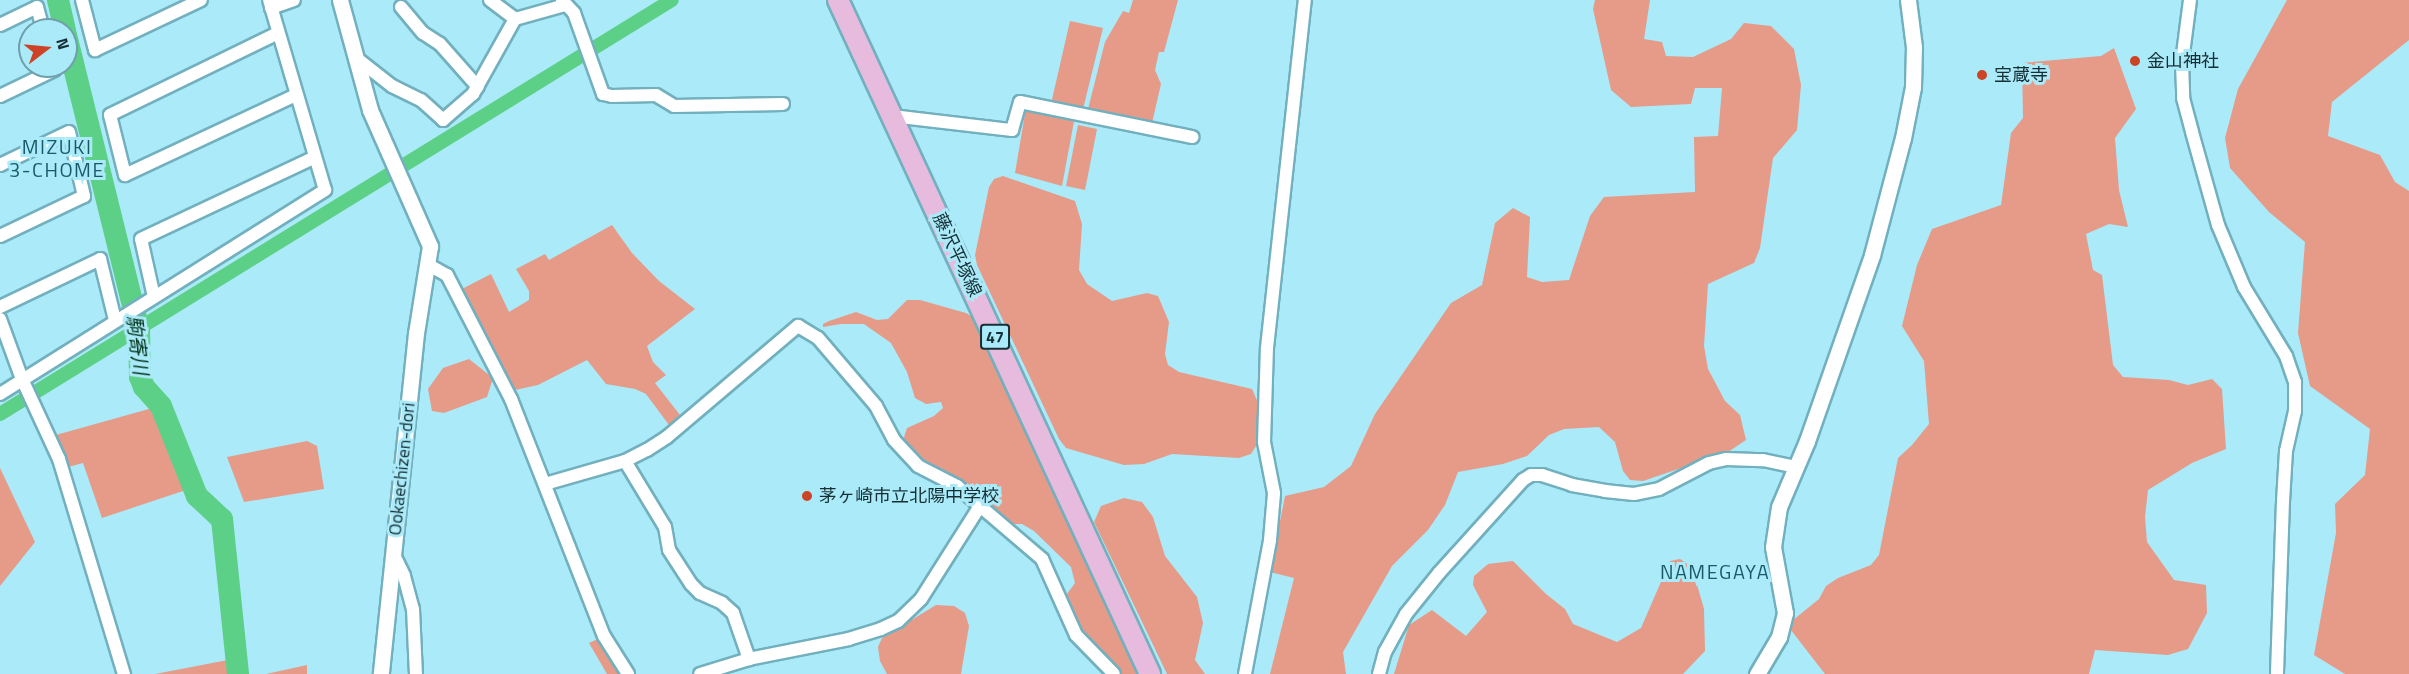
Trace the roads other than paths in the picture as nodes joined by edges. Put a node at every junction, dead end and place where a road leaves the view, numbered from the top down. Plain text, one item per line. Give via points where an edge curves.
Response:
1 (82, 0) edge
2 (201, 0) edge
3 (294, 0) edge
4 (340, 0) edge
5 (490, 0) edge
6 (838, 0) edge
7 (1305, 0) edge
8 (1908, 0) edge
9 (2190, 0) edge
10 (563, 2) edge
11 (270, 4) edge
12 (401, 8) dead end
13 (40, 18) edge
14 (515, 19) junction
15 (0, 25) edge
16 (278, 33) junction
17 (355, 57) junction
18 (37, 78) edge
19 (478, 87) junction
20 (296, 95) junction
21 (0, 96) edge
22 (783, 104) dead end
23 (892, 116) junction
24 (1192, 137) dead end
25 (315, 157) junction
26 (0, 165) edge
27 (0, 236) edge
28 (427, 264) junction
29 (150, 300) junction
30 (0, 307) edge
31 (120, 317) junction
32 (0, 318) edge
33 (22, 379) junction
34 (0, 394) edge
35 (625, 460) junction
36 (1795, 467) junction
37 (545, 484) junction
38 (980, 506) junction
39 (393, 552) junction
40 (750, 660) junction
41 (124, 674) edge
42 (381, 674) edge
43 (416, 674) edge
44 (628, 674) edge
45 (700, 674) edge
46 (1114, 674) edge
47 (1150, 674) edge
48 (1245, 674) edge
49 (1379, 674) edge
50 (1757, 674) edge
51 (2277, 674) edge

1 - 2 street via 95,50
3 - 11 street
4 - 17 street, Ookaechizen-dori
5 - 14 street
6 - 23 main road, 藤沢平塚線 / 47
7 - 48 street via 1267,348 1264,442 1274,493 1270,540
8 - 36 street via 1914,48 1913,87 1904,138 1872,255
9 - 51 street via 2182,62 2184,98 2192,132 2218,225 2244,286 2286,356 2295,382 2295,411 2286,451
10 - 14 street
10 - 22 street via 574,13 603,94 656,94 674,106
11 - 16 street
12 - 19 street
13 - 15 street via 37,8
14 - 19 street
16 - 20 street
16 - 20 street via 110,115 125,175
17 - 19 street via 392,86 422,100 443,120
17 - 28 street, Ookaechizen-dori via 370,110 429,241
18 - 21 street
20 - 25 street
23 - 24 street via 1012,130 1020,102
23 - 47 main road, 藤沢平塚線 / 47
25 - 29 street via 325,190
25 - 29 street via 141,239
26 - 27 street via 69,132 84,196
28 - 37 street via 447,275 511,399
28 - 39 street, Ookaechizen-dori
29 - 31 street
30 - 31 street via 100,259
31 - 33 street
32 - 33 street
33 - 34 street
33 - 41 street via 59,459
35 - 37 street
35 - 38 street via 667,437 798,326 818,338 876,406 894,440 918,466 957,486
35 - 40 street via 665,527 669,550 691,584 733,613
36 - 49 street via 1763,460 1726,459 1709,463 1659,489 1634,494 1531,475 1406,614 1385,652
36 - 50 street via 1779,507 1773,537 1785,613 1779,638
37 - 44 street via 604,636
38 - 40 street via 921,599 898,621 849,639
38 - 46 street via 1042,560 1076,635
39 - 42 street, Ookaechizen-dori
39 - 43 street via 413,609
40 - 45 street

